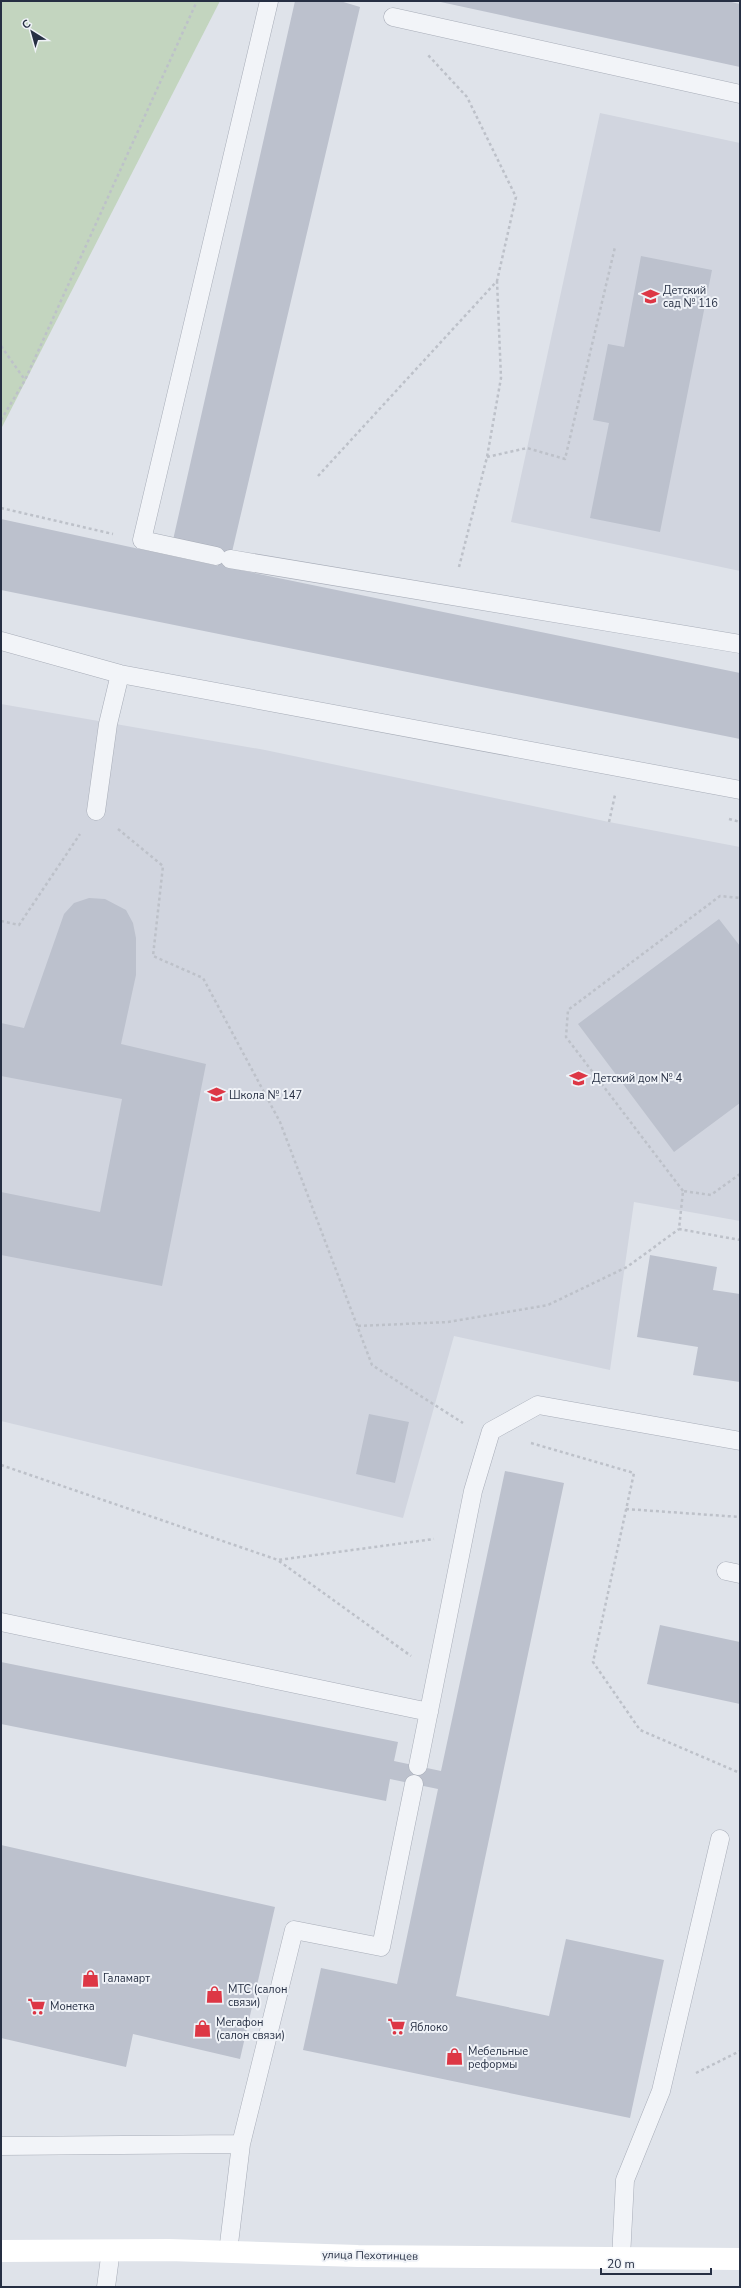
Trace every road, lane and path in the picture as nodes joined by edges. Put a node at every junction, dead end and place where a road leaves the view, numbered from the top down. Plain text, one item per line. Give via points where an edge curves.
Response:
1 (198, 1) edge
2 (269, 1) edge
3 (393, 17) dead end
4 (425, 51) dead end
5 (740, 94) edge
6 (615, 247) dead end
7 (497, 281) junction
8 (1, 346) edge
9 (25, 380) junction
10 (1, 420) edge
11 (488, 457) junction
12 (318, 476) dead end
13 (1, 508) edge
14 (142, 540) junction
15 (457, 574) dead end
16 (1, 641) edge
17 (740, 644) edge
18 (120, 674) junction
19 (740, 790) edge
20 (615, 794) dead end
21 (96, 811) junction
22 (609, 822) dead end
23 (740, 898) edge
24 (1, 921) edge
25 (280, 1122) dead end
26 (740, 1174) edge
27 (684, 1191) junction
28 (679, 1229) junction
29 (740, 1240) edge
30 (357, 1326) dead end
31 (740, 1441) edge
32 (1, 1465) edge
33 (626, 1509) dead end
34 (740, 1517) edge
35 (436, 1539) dead end
36 (278, 1560) junction
37 (1, 1622) edge
38 (437, 1674) junction
39 (429, 1712) junction
40 (418, 1766) dead end
41 (414, 1784) dead end
42 (720, 1839) dead end
43 (740, 2050) edge
44 (661, 2091) junction
45 (241, 2144) junction
46 (1, 2146) edge
47 (111, 2250) junction
48 (1, 2251) edge
49 (228, 2252) junction
50 (621, 2258) junction
51 (740, 2259) edge
52 (106, 2287) edge

1 - 9 path
2 - 14 lane
3 - 5 lane
4 - 7 path via 467,97 516,197
6 - 11 path via 565,459 528,448
7 - 11 path via 501,378
7 - 12 path
8 - 9 path
9 - 10 path
11 - 15 path
13 - 14 path
14 - 17 lane via 223,557
16 - 18 lane
18 - 19 lane
18 - 21 lane via 108,724
20 - 22 path
21 - 24 path via 19,925
21 - 25 path via 163,866 153,956 203,978
23 - 27 path via 720,896 568,1010 566,1038
26 - 27 path via 711,1195
27 - 28 path
28 - 29 path
28 - 30 path via 627,1267 548,1305 448,1322
31 - 38 lane via 538,1405 491,1431 473,1491
32 - 36 path
33 - 34 path
35 - 36 path
36 - 38 path
37 - 39 lane
38 - 39 lane
39 - 40 lane
41 - 45 lane via 382,1947 294,1930
42 - 44 lane
43 - 44 path
44 - 50 lane via 625,2180
45 - 46 lane
45 - 49 lane
47 - 48 main road, улица Пехотинцев
47 - 49 main road, улица Пехотинцев
47 - 52 lane
49 - 50 main road, улица Пехотинцев
50 - 51 main road, улица Пехотинцев

